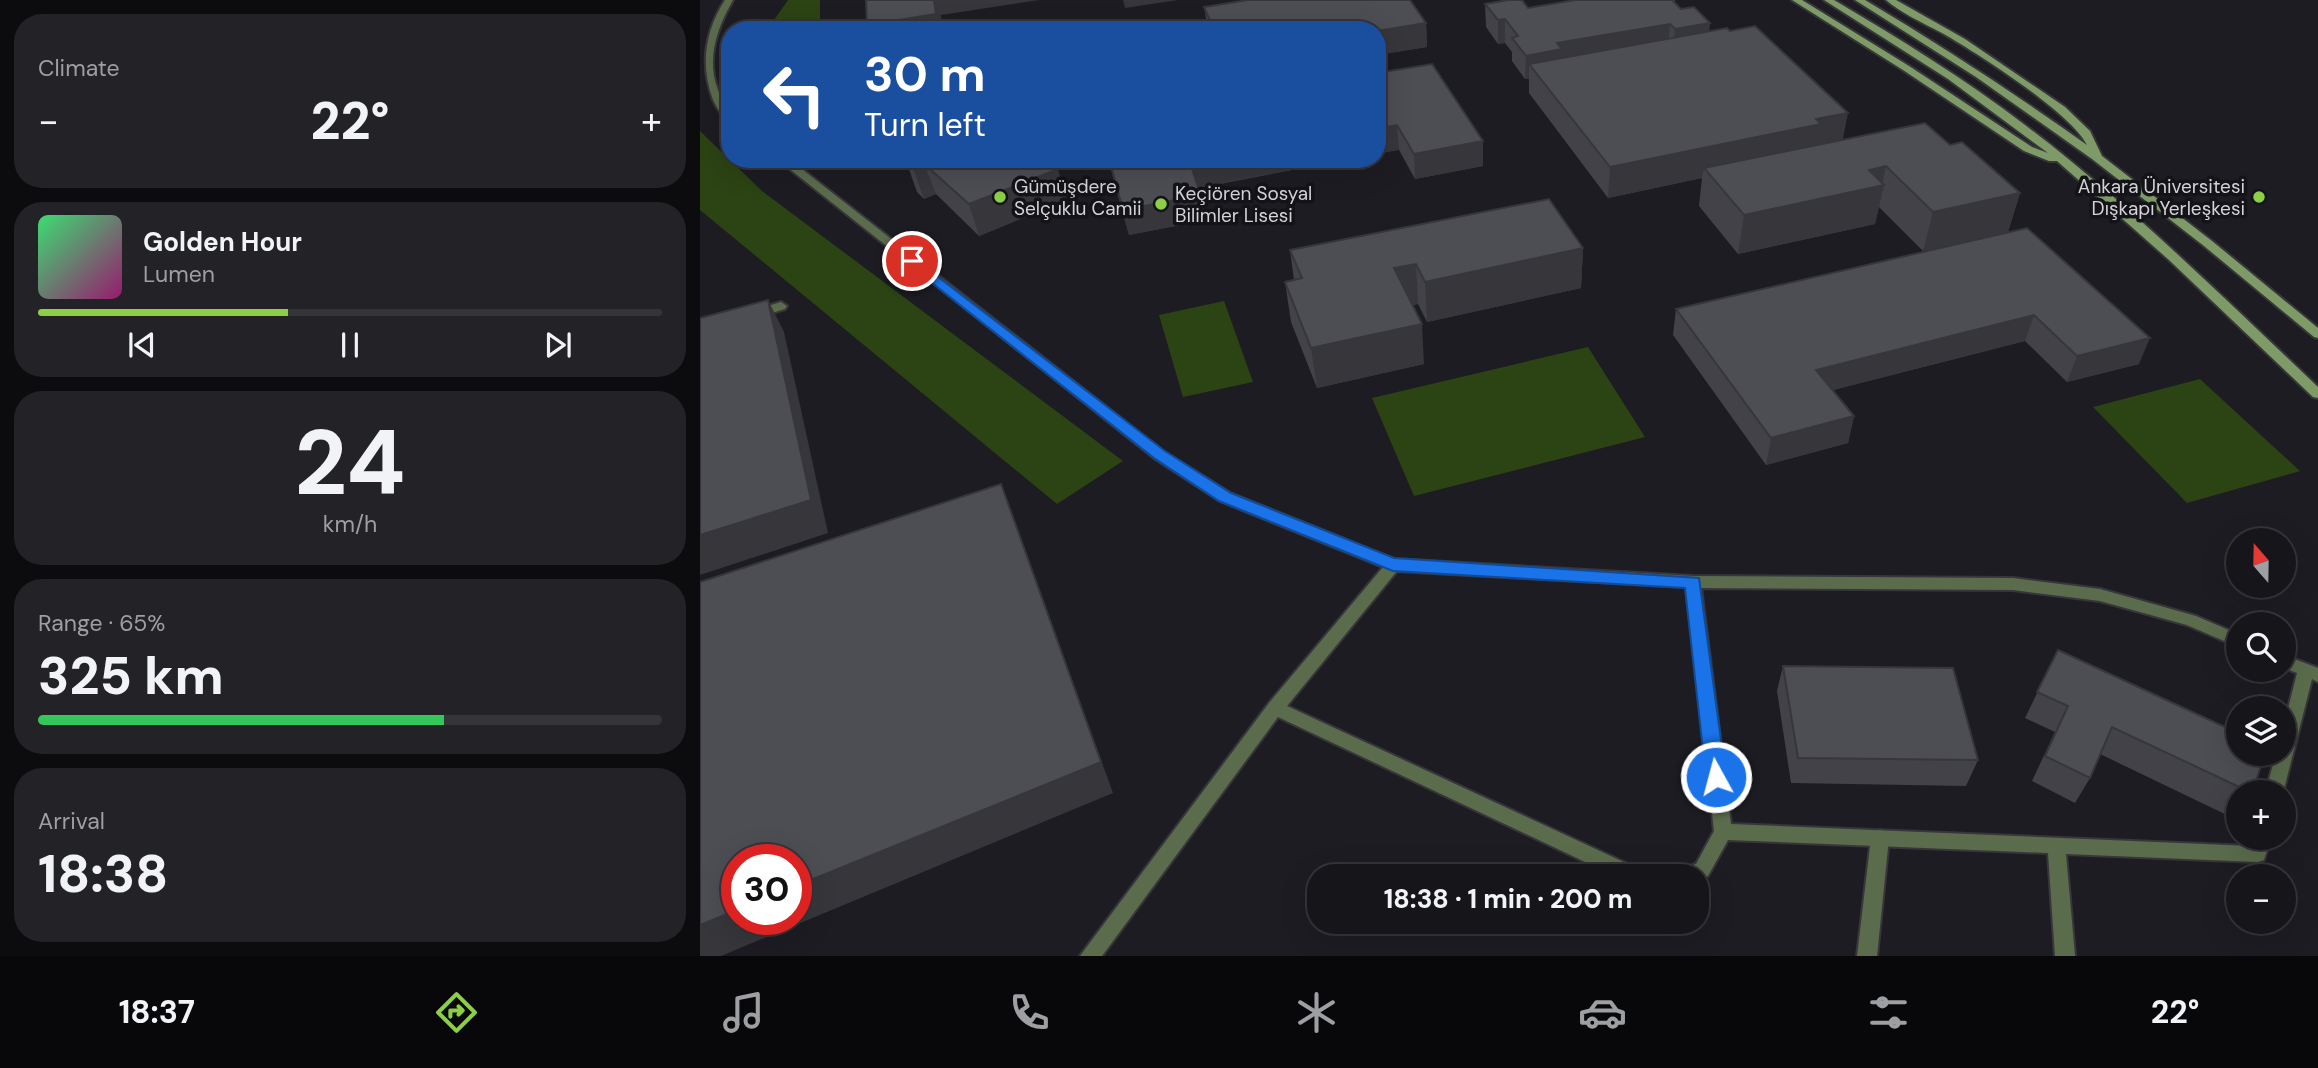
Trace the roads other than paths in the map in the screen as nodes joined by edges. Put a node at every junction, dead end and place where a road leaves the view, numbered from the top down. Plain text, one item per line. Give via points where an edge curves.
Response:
1 (729, 0) edge
2 (1796, 0) edge
3 (1828, 0) edge
4 (1859, 0) edge
5 (1890, 0) edge
6 (721, 108) edge
7 (2097, 156) junction
8 (2064, 164) junction
9 (793, 168) edge
10 (781, 306) dead end
11 (746, 316) edge
12 (2318, 334) edge
13 (2318, 394) edge
14 (1393, 565) junction
15 (1693, 582) junction
16 (2226, 636) edge
17 (2312, 673) edge
18 (1275, 708) junction
19 (2278, 780) edge
20 (1723, 832) junction
21 (1880, 838) junction
22 (2056, 845) junction
23 (2259, 850) edge
24 (1609, 864) edge
25 (1705, 864) edge
26 (1090, 956) edge
27 (1867, 956) edge
28 (2065, 956) edge

1 - 6 street via 709,33 702,63 704,80
2 - 8 main road via 2028,149
3 - 8 main road via 1967,88
4 - 7 main road via 1972,67
5 - 7 main road via 1962,41 2061,109 2086,133
7 - 12 main road
8 - 13 main road
9 - 14 street via 1159,455 1225,497
10 - 11 street
14 - 15 street
14 - 18 street
15 - 16 street via 2013,584 2100,595 2192,620
15 - 20 street
17 - 19 street
18 - 24 street
18 - 26 street
20 - 21 street
20 - 25 street
21 - 22 street
21 - 27 street
22 - 23 street via 2258,854
22 - 28 street

